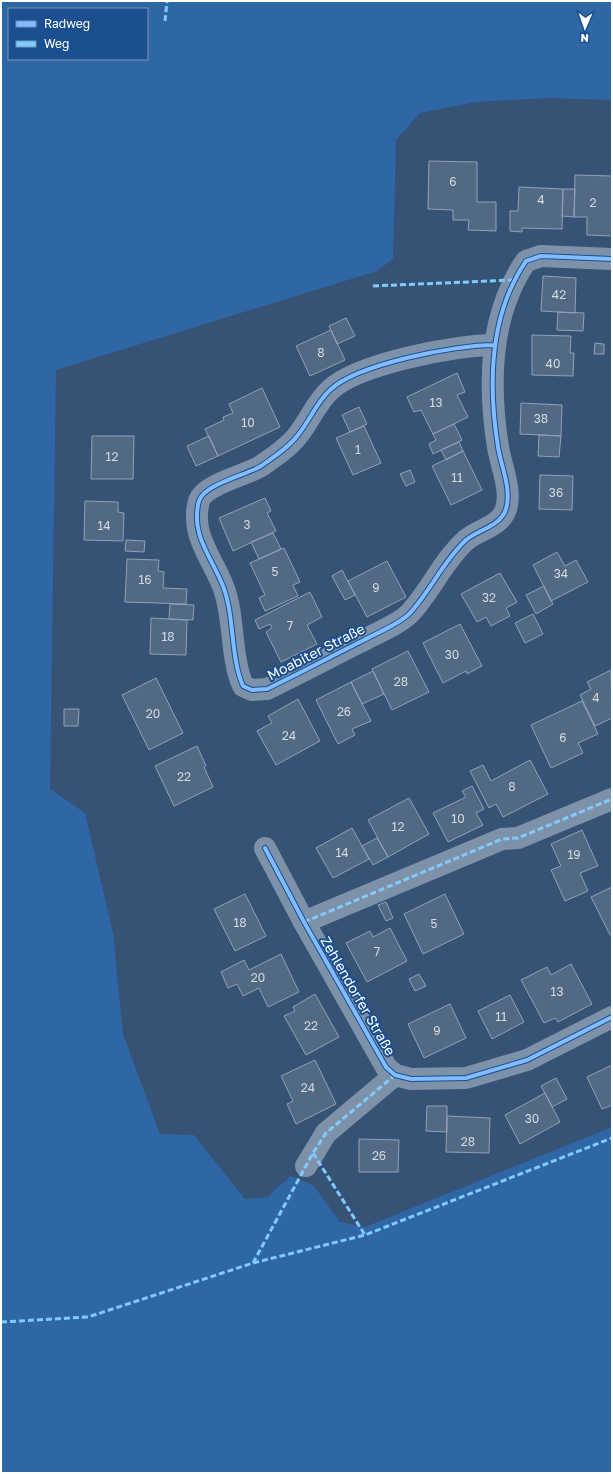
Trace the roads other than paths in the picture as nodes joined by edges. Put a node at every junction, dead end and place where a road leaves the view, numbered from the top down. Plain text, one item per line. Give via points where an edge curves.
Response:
1 (612, 259) edge
2 (494, 345) junction
3 (612, 799) edge
4 (265, 848) dead end
5 (304, 922) junction
6 (612, 1017) edge
7 (395, 1075) junction
8 (306, 1166) dead end

1 - 2 street, Moabiter Straße via 540,256 526,261 513,280 501,313
2 - 2 street, Moabiter Straße via 494,408 498,447 508,495 506,510 496,523 466,540 408,615 268,689 252,690 243,686 223,586 199,535 196,515 200,498 210,489 257,469 280,453 298,435 318,403 331,389 350,376 448,348
3 - 5 street via 518,838 502,839
4 - 5 street, Zehlendorfer Straße
5 - 7 street, Zehlendorfer Straße via 386,1067
6 - 7 street, Zehlendorfer Straße via 527,1060 466,1078 411,1079
7 - 8 street, Zehlendorfer Straße via 326,1133

